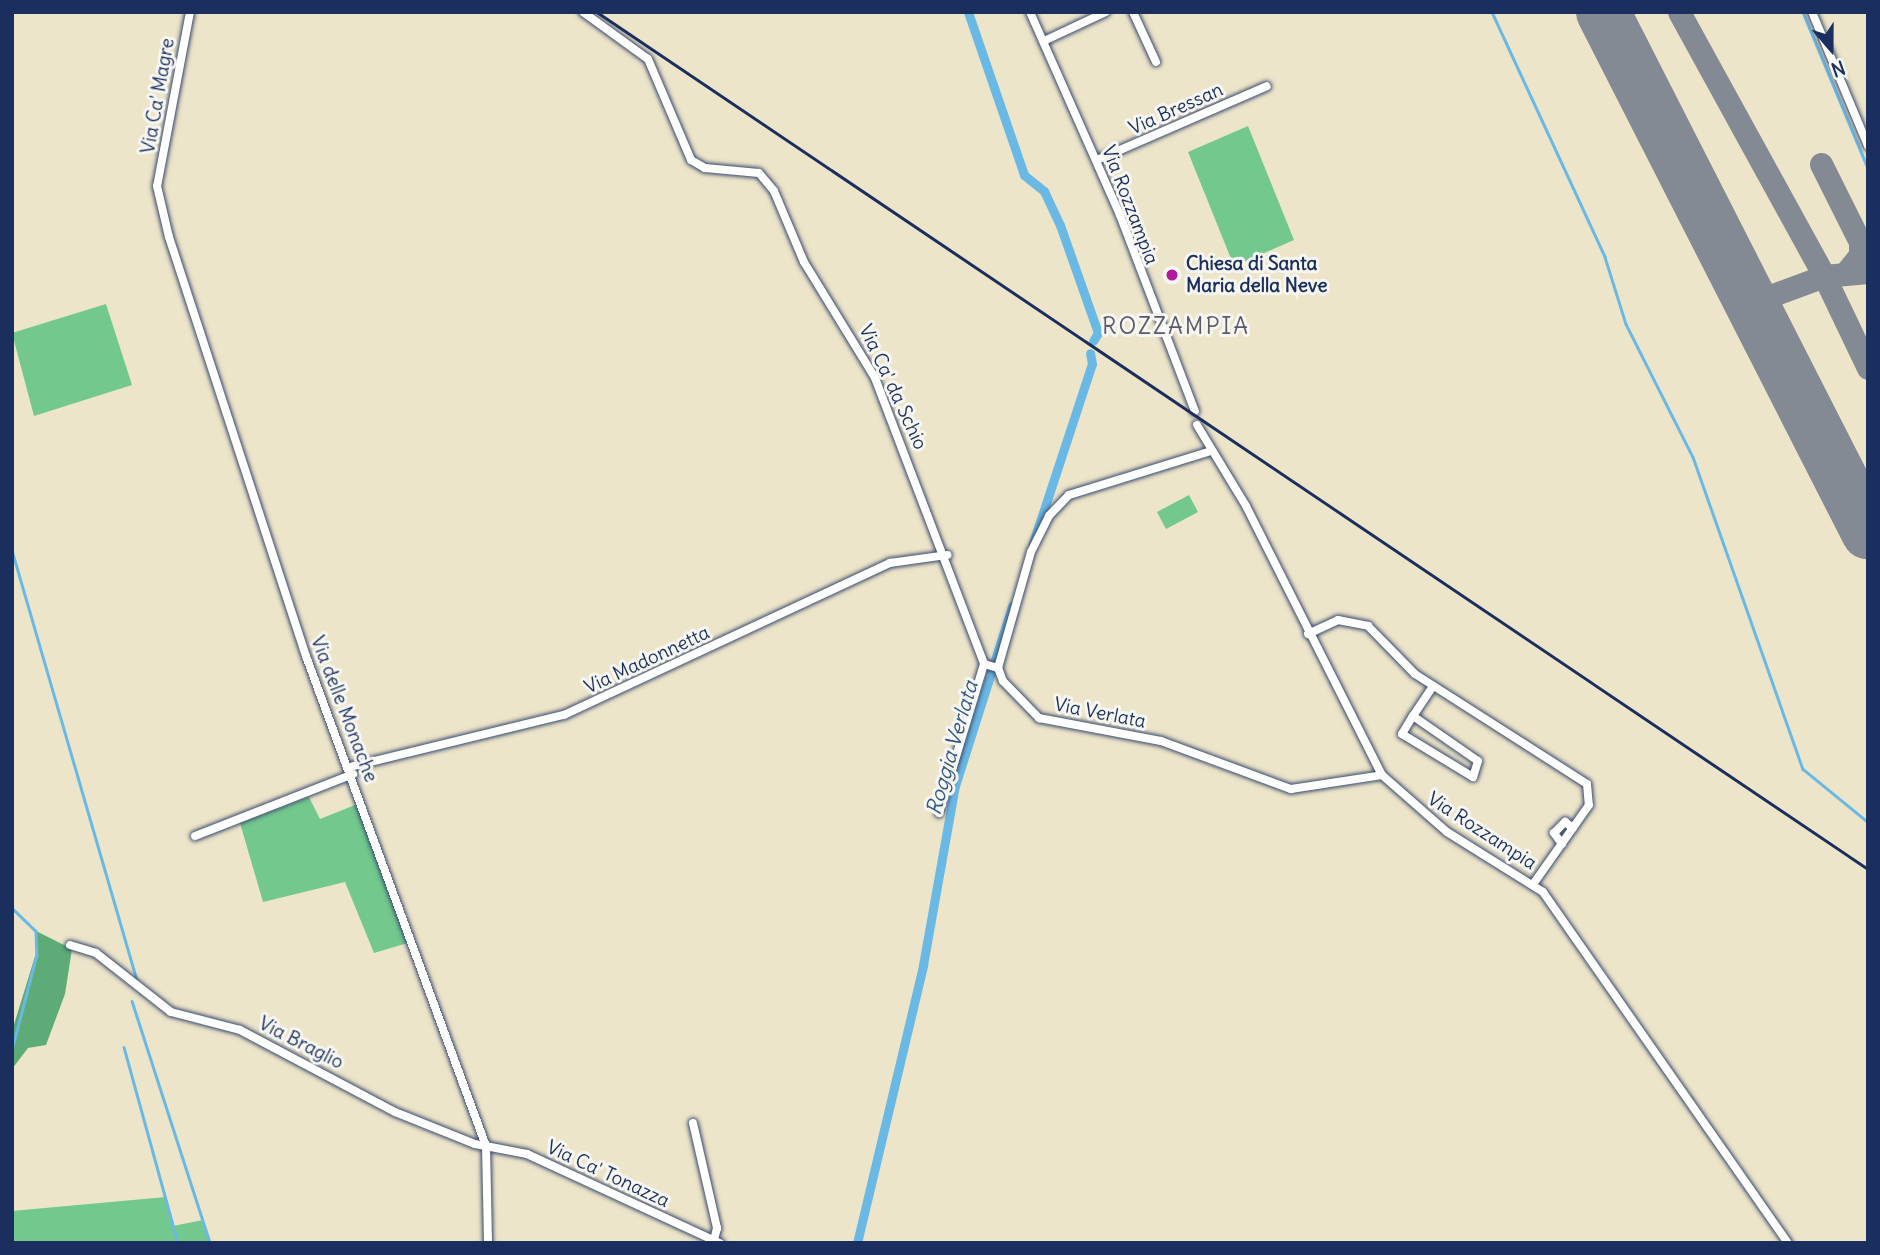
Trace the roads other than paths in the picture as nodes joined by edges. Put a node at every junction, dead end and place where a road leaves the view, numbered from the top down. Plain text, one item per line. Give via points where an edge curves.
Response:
1 (190, 12) edge
2 (583, 12) edge
3 (1030, 12) edge
4 (1106, 12) edge
5 (1133, 12) edge
6 (1812, 12) edge
7 (1044, 41) junction
8 (1156, 62) dead end
9 (1267, 86) dead end
10 (1868, 146) edge
11 (1097, 160) junction
12 (157, 186) joint
13 (1195, 411) dead end
14 (1197, 425) dead end
15 (1210, 451) junction
16 (947, 555) junction
17 (1308, 634) junction
18 (992, 666) junction
19 (1433, 686) junction
20 (1413, 716) junction
21 (351, 770) junction
22 (1382, 775) junction
23 (939, 813) dead end
24 (195, 836) dead end
25 (1534, 883) junction
26 (71, 945) dead end
27 (693, 1123) dead end
28 (486, 1146) junction
29 (717, 1241) edge
30 (488, 1243) edge
31 (1788, 1243) edge

1 - 12 street, Via Ca' Magre
2 - 16 street, Via Ca' da Schio via 648,59 691,160 705,168 759,173 774,191 804,262 875,378
3 - 7 street, Via Rozzampia
4 - 7 street
5 - 8 street
6 - 10 street
7 - 11 street, Via Rozzampia
9 - 11 street, Via Bressan
11 - 13 street, Via Rozzampia
12 - 21 street, Via delle Monache via 277,571
14 - 15 street, Via Rozzampia
15 - 17 street, Via Rozzampia via 1246,506
15 - 18 street via 1069,495 1049,516 1031,552
16 - 18 street, Via Ca' da Schio
16 - 21 street, Via Madonnetta via 890,563 564,715
17 - 19 street via 1354,619
17 - 22 street, Via Rozzampia
18 - 22 street, Via Verlata via 1013,698 1039,718 1161,741 1291,789
18 - 23 street
19 - 20 street
19 - 25 street via 1485,713 1587,784 1589,805
20 - 20 street via 1402,734 1473,777 1478,761
21 - 24 street
21 - 28 street, Via delle Monache
22 - 25 street, Via Rozzampia via 1447,832
25 - 31 street, Via Rozzampia
26 - 28 street, Via Braglio via 96,953 171,1012 240,1030 395,1112
27 - 29 street, Via Ca' Tonazza
28 - 29 street, Via Ca' Tonazza via 527,1154
28 - 30 street, Via delle Monache

